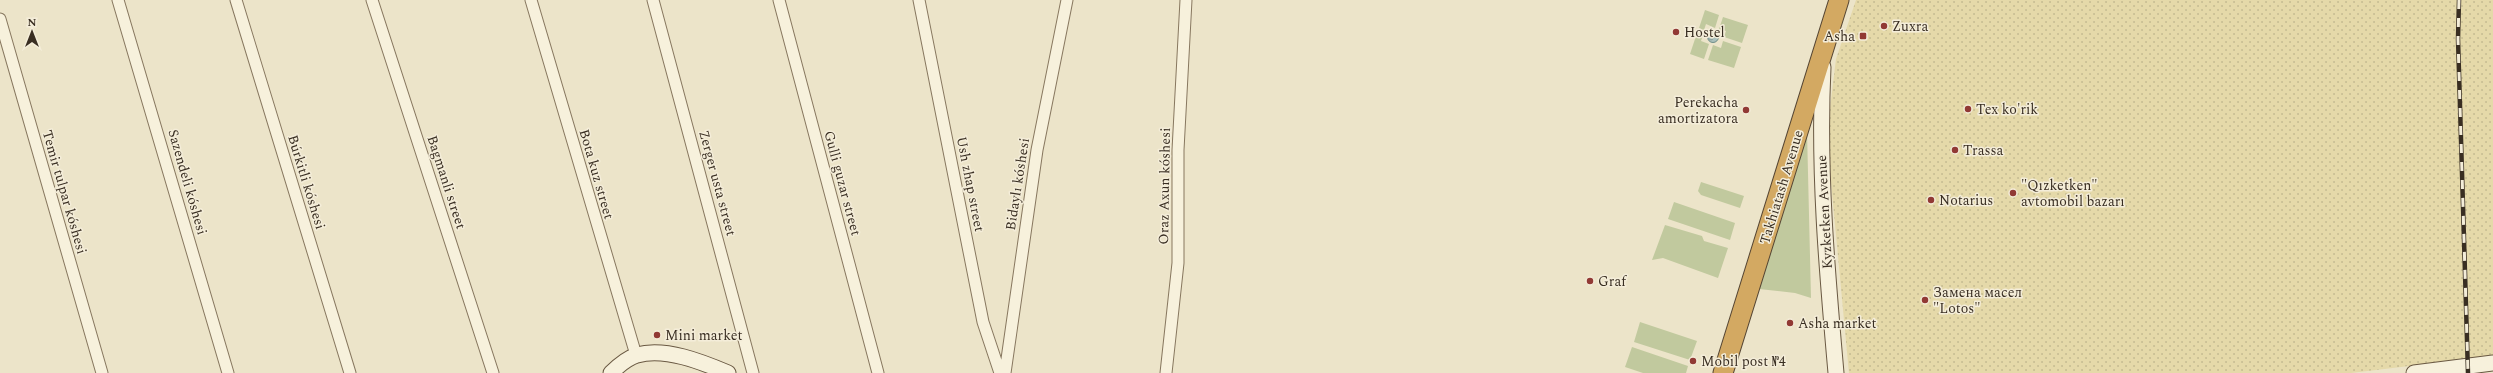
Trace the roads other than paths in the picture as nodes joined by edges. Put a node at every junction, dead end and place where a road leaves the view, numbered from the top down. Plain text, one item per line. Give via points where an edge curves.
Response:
1 (118, 0) edge
2 (236, 0) edge
3 (372, 0) edge
4 (531, 0) edge
5 (653, 0) edge
6 (779, 0) edge
7 (919, 0) edge
8 (1067, 0) edge
9 (1186, 0) edge
10 (1839, 0) edge
11 (0, 19) edge
12 (1824, 50) junction
13 (636, 355) junction
14 (2493, 363) edge
15 (720, 371) edge
16 (102, 373) edge
17 (228, 373) edge
18 (350, 373) edge
19 (494, 373) edge
20 (611, 373) edge
21 (753, 373) edge
22 (878, 373) edge
23 (1000, 373) edge
24 (1005, 373) edge
25 (1166, 373) edge
26 (1722, 373) edge
27 (1836, 373) edge
28 (2414, 373) edge

1 - 17 street, Sazendeli kóshesi
2 - 18 street, Búrkitli kóshesi
3 - 19 street, Bagmanli street
4 - 13 street, Bota kuz street
5 - 21 street, Zerger usta street
6 - 22 street, Gulli guzar street
7 - 23 street, Ush zhap street via 984,322
8 - 24 street, Bidaylı kóshesi via 1037,150
9 - 25 street, Oraz Axun kóshesi via 1178,150 1178,262
10 - 12 highway, Takhiatash Avenue
11 - 16 street, Temir tulpar kóshesi
12 - 26 highway, Takhiatash Avenue
12 - 27 street, Kyzketken Avenue via 1821,113 1823,226
13 - 15 street via 658,353
13 - 20 street
14 - 28 street

